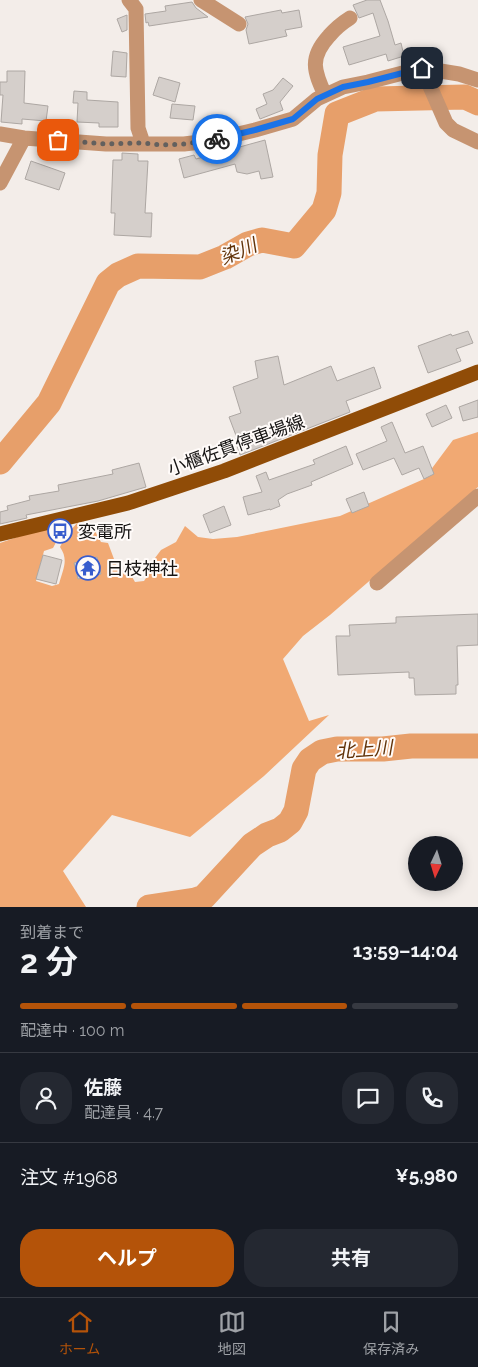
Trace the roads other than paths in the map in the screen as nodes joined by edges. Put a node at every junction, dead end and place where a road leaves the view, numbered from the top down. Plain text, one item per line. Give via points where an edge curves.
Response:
1 (201, 0) edge
2 (133, 1) edge
3 (350, 18) dead end
4 (239, 24) dead end
5 (424, 72) junction
6 (478, 80) edge
7 (324, 95) junction
8 (0, 134) edge
9 (24, 138) junction
10 (478, 142) edge
11 (143, 143) junction
12 (0, 183) edge
13 (478, 372) edge
14 (478, 496) edge
15 (0, 534) edge
16 (377, 583) dead end

1 - 4 street
2 - 11 street via 136,9 138,128
3 - 7 street via 319,48 316,75
5 - 6 street via 459,74
5 - 7 street via 343,87
5 - 10 street via 446,122 453,130
7 - 11 street via 293,119 255,130 184,144
8 - 9 street
9 - 11 street via 106,144
9 - 12 street
13 - 15 main road, 小櫃佐貫停車場線 via 216,474 128,503
14 - 16 street

